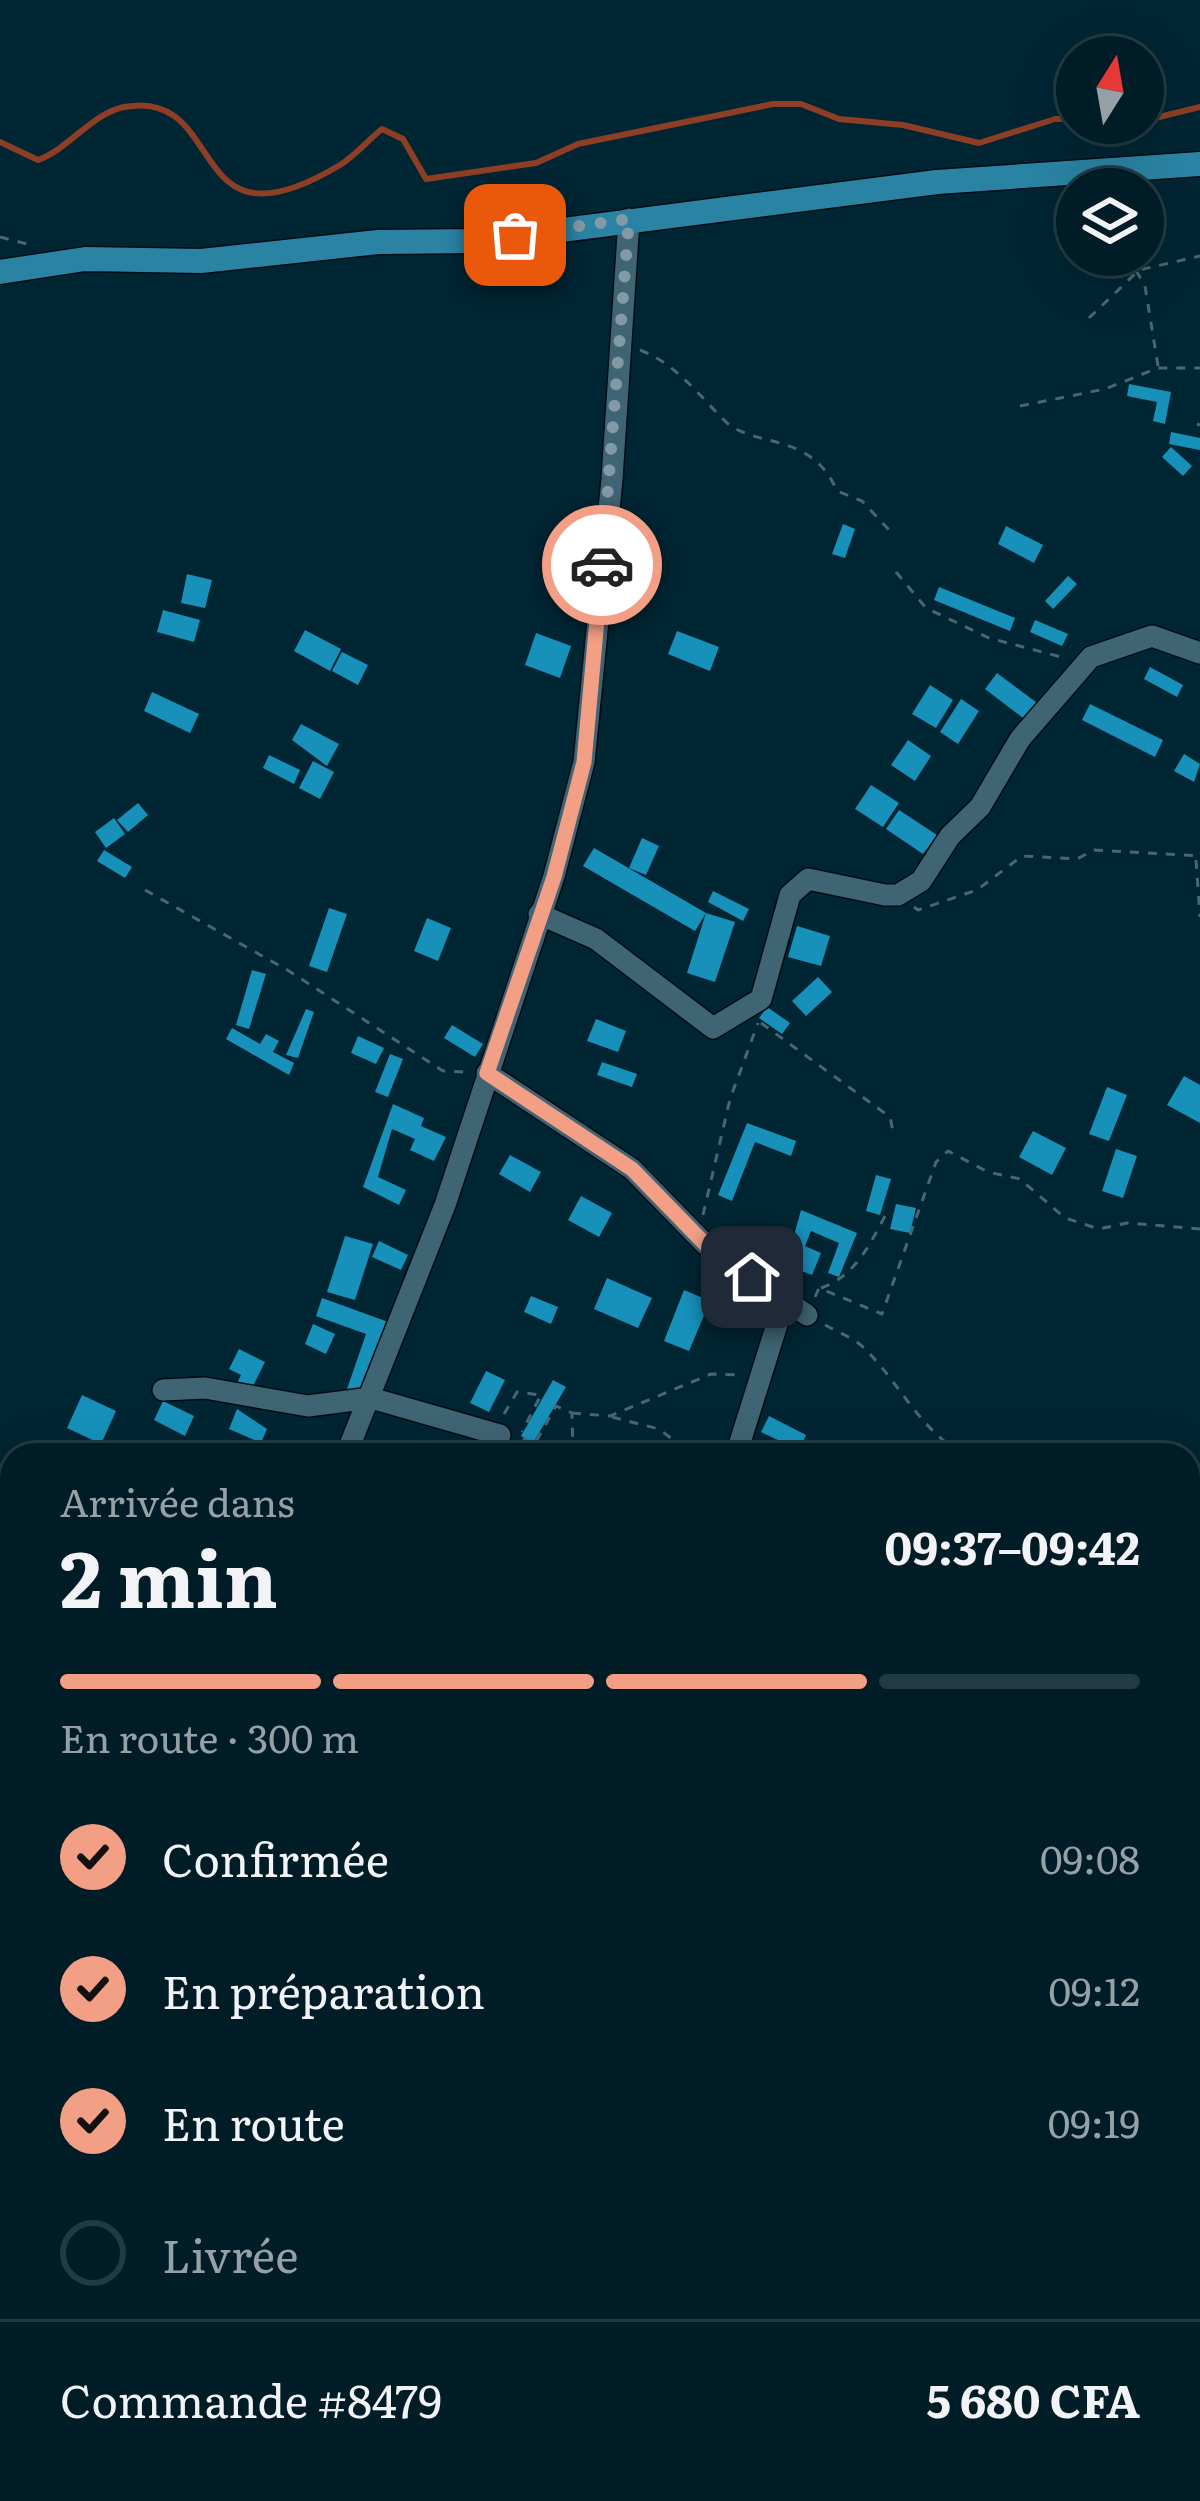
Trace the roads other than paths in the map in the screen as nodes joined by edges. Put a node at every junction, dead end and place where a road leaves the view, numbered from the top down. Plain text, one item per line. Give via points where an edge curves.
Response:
1 (1200, 164) edge
2 (629, 219) junction
3 (0, 272) edge
4 (1200, 653) edge
5 (539, 914) junction
6 (487, 1073) junction
7 (784, 1302) junction
8 (807, 1315) road end
9 (163, 1390) dead end
10 (371, 1398) junction
11 (500, 1435) road end
12 (351, 1443) edge
13 (740, 1443) edge

1 - 2 main road via 938,182
2 - 3 main road via 477,241 378,242 202,261 86,259
2 - 5 street via 591,720
4 - 5 street via 1152,636 1091,657 1019,739 980,807 920,881 898,895 808,879 790,895 752,1016 713,1028 596,939
5 - 6 street
6 - 7 street via 632,1169 705,1244
6 - 10 street
7 - 8 street
7 - 13 street
9 - 10 street via 205,1388 308,1406
10 - 11 street
10 - 12 street

